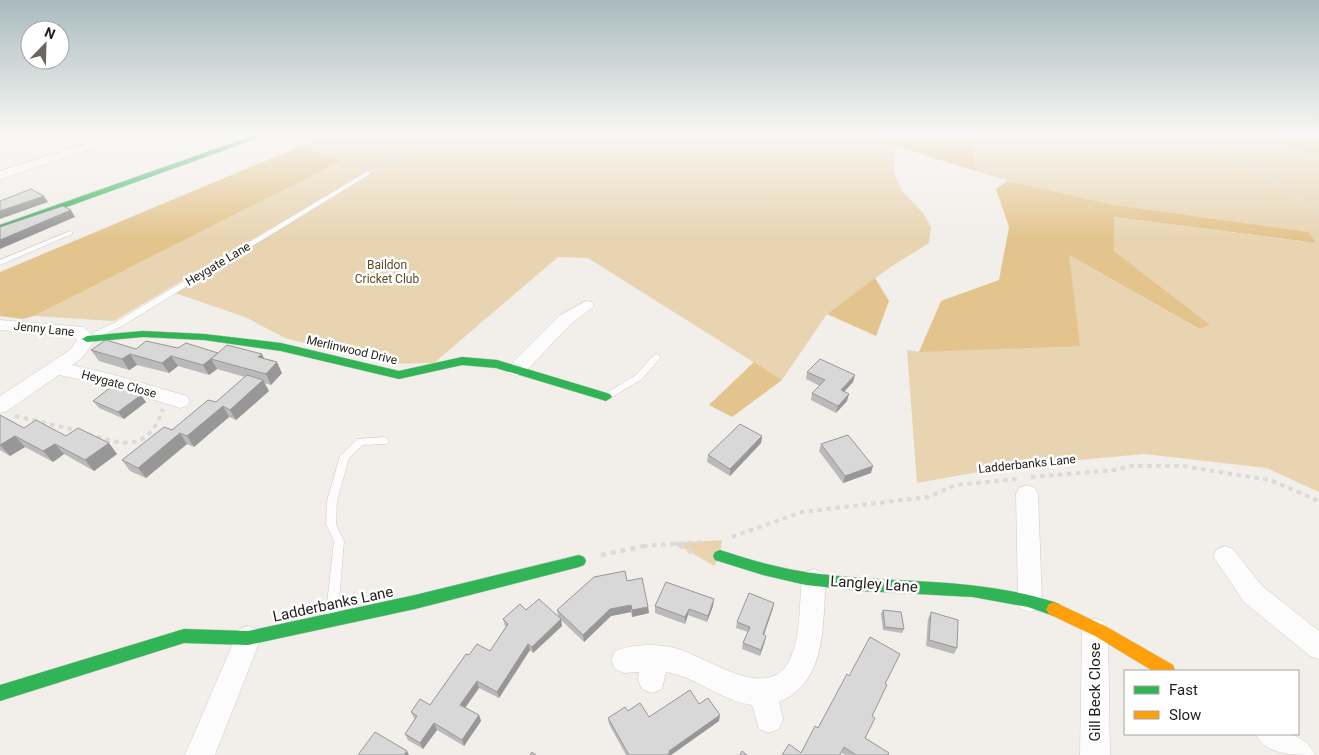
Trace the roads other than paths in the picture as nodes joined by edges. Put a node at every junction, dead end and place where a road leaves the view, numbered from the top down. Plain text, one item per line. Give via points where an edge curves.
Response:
1 (21, 169) edge
2 (166, 169) edge
3 (368, 174) road end
4 (0, 176) edge
5 (0, 228) edge
6 (70, 233) dead end
7 (0, 263) edge
8 (586, 306) dead end
9 (0, 324) edge
10 (87, 339) junction
11 (657, 357) dead end
12 (57, 368) junction
13 (516, 370) junction
14 (606, 397) joint
15 (173, 399) road end
16 (4, 410) edge
17 (384, 441) dead end
18 (1026, 494) dead end
19 (720, 556) dead end
20 (1225, 556) dead end
21 (579, 561) road end
22 (814, 580) junction
23 (1030, 602) junction
24 (332, 620) junction
25 (1095, 630) junction
26 (248, 638) junction
27 (1319, 647) edge
28 (624, 660) dead end
29 (1165, 670) edge
30 (0, 693) edge
31 (1271, 735) edge
32 (200, 755) edge
33 (1095, 755) edge
34 (1300, 755) edge

1 - 4 street
2 - 5 street
3 - 10 lane, Heygate Lane via 118,324
6 - 7 lane
8 - 13 street via 565,320
9 - 10 street, Jenny Lane via 78,331
10 - 12 street, Heygate Lane via 76,354
10 - 13 street, Merlinwood Drive via 143,334 204,337 281,347 399,375 462,361 497,364
11 - 14 lane via 638,377
12 - 15 street, Heygate Close via 112,380
12 - 16 street, Heygate Lane
13 - 14 street, Merlinwood Drive
17 - 24 lane via 361,442 345,456 332,502 331,524 339,541
18 - 23 street
19 - 22 street, Langley Lane via 759,570
20 - 27 street via 1253,594
21 - 24 street, Ladderbanks Lane
22 - 23 street, Langley Lane via 965,591
22 - 28 street via 804,659 798,673 778,690 766,706 750,692 680,662 652,669
23 - 25 street, Langley Lane via 1055,610
24 - 26 street, Ladderbanks Lane
25 - 29 street, Langley Lane
25 - 33 street, Gill Beck Close
26 - 30 street, Ladderbanks Lane via 184,636
26 - 32 street
31 - 34 street

